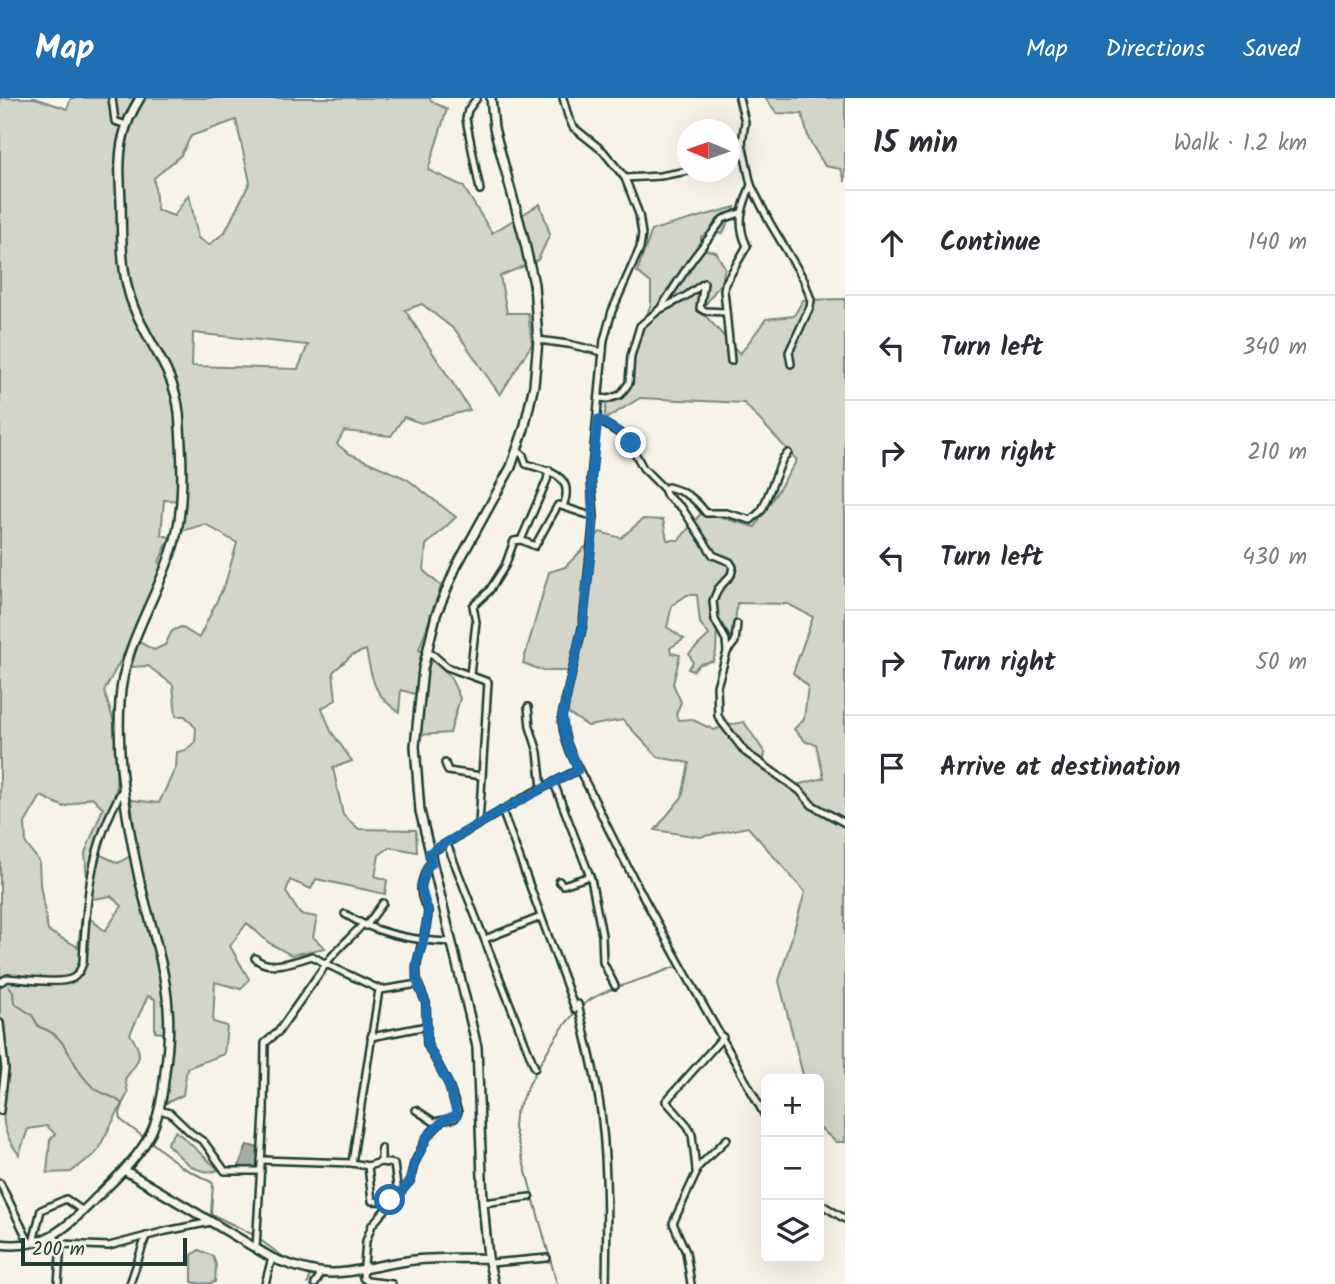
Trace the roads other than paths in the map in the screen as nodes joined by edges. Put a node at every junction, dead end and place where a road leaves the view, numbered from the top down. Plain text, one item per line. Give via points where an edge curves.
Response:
1 (112, 98) edge
2 (141, 98) edge
3 (477, 98) edge
4 (491, 98) edge
5 (563, 98) edge
6 (739, 98) edge
7 (126, 125) junction
8 (742, 143) joint
9 (677, 173) edge
10 (625, 178) junction
11 (751, 185) junction
12 (480, 190) dead end
13 (740, 213) junction
14 (659, 310) junction
15 (726, 312) junction
16 (538, 340) junction
17 (603, 352) junction
18 (731, 361) dead end
19 (791, 365) dead end
20 (600, 398) junction
21 (598, 419) junction
22 (517, 450) junction
23 (788, 453) dead end
24 (549, 470) junction
25 (664, 489) junction
26 (563, 506) junction
27 (594, 517) junction
28 (521, 540) junction
29 (737, 624) dead end
30 (426, 652) junction
31 (727, 652) junction
32 (470, 675) junction
33 (528, 708) dead end
34 (445, 762) dead end
35 (578, 770) junction
36 (481, 776) junction
37 (554, 783) junction
38 (124, 787) junction
39 (542, 788) junction
40 (502, 810) junction
41 (845, 823) edge
42 (479, 824) junction
43 (447, 844) junction
44 (429, 853) junction
45 (432, 864) junction
46 (590, 876) junction
47 (559, 881) dead end
48 (383, 903) dead end
49 (345, 914) dead end
50 (541, 917) junction
51 (364, 925) junction
52 (485, 939) junction
53 (423, 941) junction
54 (452, 942) junction
55 (255, 958) dead end
56 (326, 964) junction
57 (0, 982) edge
58 (418, 984) junction
59 (615, 986) dead end
60 (379, 990) junction
61 (0, 1023) edge
62 (427, 1026) junction
63 (371, 1037) junction
64 (723, 1037) junction
65 (536, 1068) dead end
66 (1, 1093) edge
67 (761, 1109) edge
68 (159, 1110) junction
69 (416, 1110) dead end
70 (0, 1111) edge
71 (442, 1121) junction
72 (727, 1139) dead end
73 (381, 1148) dead end
74 (261, 1160) junction
75 (381, 1162) junction
76 (352, 1163) junction
77 (368, 1166) junction
78 (696, 1169) junction
79 (124, 1170) junction
80 (261, 1171) junction
81 (0, 1183) edge
82 (401, 1191) junction
83 (530, 1197) dead end
84 (392, 1202) junction
85 (483, 1203) junction
86 (824, 1206) edge
87 (83, 1211) junction
88 (845, 1219) edge
89 (211, 1222) junction
90 (53, 1236) junction
91 (146, 1236) junction
92 (31, 1243) junction
93 (0, 1244) edge
94 (61, 1244) junction
95 (256, 1248) junction
96 (272, 1258) junction
97 (547, 1258) dead end
98 (490, 1261) junction
99 (362, 1272) junction
100 (317, 1281) edge
101 (58, 1284) edge
102 (130, 1284) edge
103 (265, 1284) edge
104 (391, 1284) edge
105 (494, 1284) edge
106 (606, 1284) edge
107 (691, 1284) edge

1 - 7 street via 115,121
2 - 7 street
3 - 12 street via 466,122
4 - 16 street via 494,128 534,284
5 - 10 street via 573,127 603,151
6 - 8 street via 745,122
7 - 38 street via 120,156 123,268 134,309 163,361 176,396 181,499 170,554 131,647 122,681 119,715
8 - 11 street
9 - 10 street
10 - 17 street via 642,234 612,311
11 - 13 street
11 - 19 street via 811,300 789,352
13 - 14 street via 723,219
13 - 15 street via 747,246 725,284
14 - 15 street via 704,283 700,309
14 - 20 street via 640,327 629,383 620,395
15 - 18 street
16 - 17 street
16 - 22 street via 531,403
17 - 20 street
20 - 21 street
21 - 25 street via 627,438 643,468
21 - 27 street via 591,479
22 - 24 street via 526,464
22 - 30 street via 446,590
23 - 25 street via 762,510 751,520 706,513 687,493
24 - 26 street via 565,487
24 - 28 street
25 - 31 street via 713,555 733,568 713,601
26 - 27 street
26 - 28 street via 558,505 535,546
27 - 35 street via 583,624 562,716
28 - 32 street via 514,541 505,566 473,606 476,622
29 - 31 street via 735,642
30 - 32 street via 447,667
30 - 44 street via 415,746
31 - 41 street via 717,686 721,721 745,752 800,791 812,805
32 - 36 street via 488,682
33 - 39 street
34 - 36 street via 448,771
35 - 37 street
35 - 64 street
36 - 42 street
37 - 39 street
37 - 46 street
38 - 57 street via 91,874 79,972 64,980 8,978
38 - 68 street via 167,998 169,1035
39 - 40 street
40 - 42 street
40 - 50 street
42 - 43 street
43 - 44 street
43 - 52 street
44 - 45 street
45 - 53 street via 421,887 428,911
45 - 54 street
46 - 47 street via 563,885
46 - 59 street via 603,962
48 - 51 street
49 - 51 street
50 - 52 street
50 - 106 street via 577,1006 596,1081 607,1206
51 - 53 street
51 - 56 street
52 - 65 street
53 - 54 street
53 - 58 street via 416,964
54 - 85 street via 477,1047
55 - 56 street via 280,964 312,957
56 - 60 street
56 - 74 street via 265,1043
58 - 60 street
58 - 62 street via 425,999
60 - 63 street
61 - 66 street via 5,1069
62 - 63 street
62 - 71 street via 427,1044 445,1076 457,1112 455,1118
63 - 76 street
64 - 67 street
64 - 78 street via 666,1101 692,1134
66 - 70 street
68 - 79 street via 145,1143
68 - 80 street via 170,1112 204,1142 225,1171
69 - 71 street via 434,1122
71 - 82 street via 427,1137 410,1181
72 - 78 street
73 - 75 street
74 - 76 street
74 - 80 street
75 - 77 street
75 - 82 street via 394,1164
76 - 77 street
77 - 84 street via 372,1201
78 - 107 street via 673,1223 686,1252
79 - 87 street
79 - 89 street
80 - 95 street
81 - 92 street
82 - 84 street
83 - 85 street
84 - 99 street via 368,1232
85 - 98 street
86 - 88 street
87 - 90 street
87 - 92 street via 66,1199 41,1210
89 - 91 street
89 - 95 street
90 - 92 street
90 - 94 street
91 - 94 street via 109,1247
91 - 102 street
92 - 93 street
94 - 101 street
95 - 96 street
96 - 100 street
96 - 103 street
97 - 98 street
98 - 99 street via 406,1261
98 - 105 street
99 - 100 street
99 - 104 street via 365,1280

